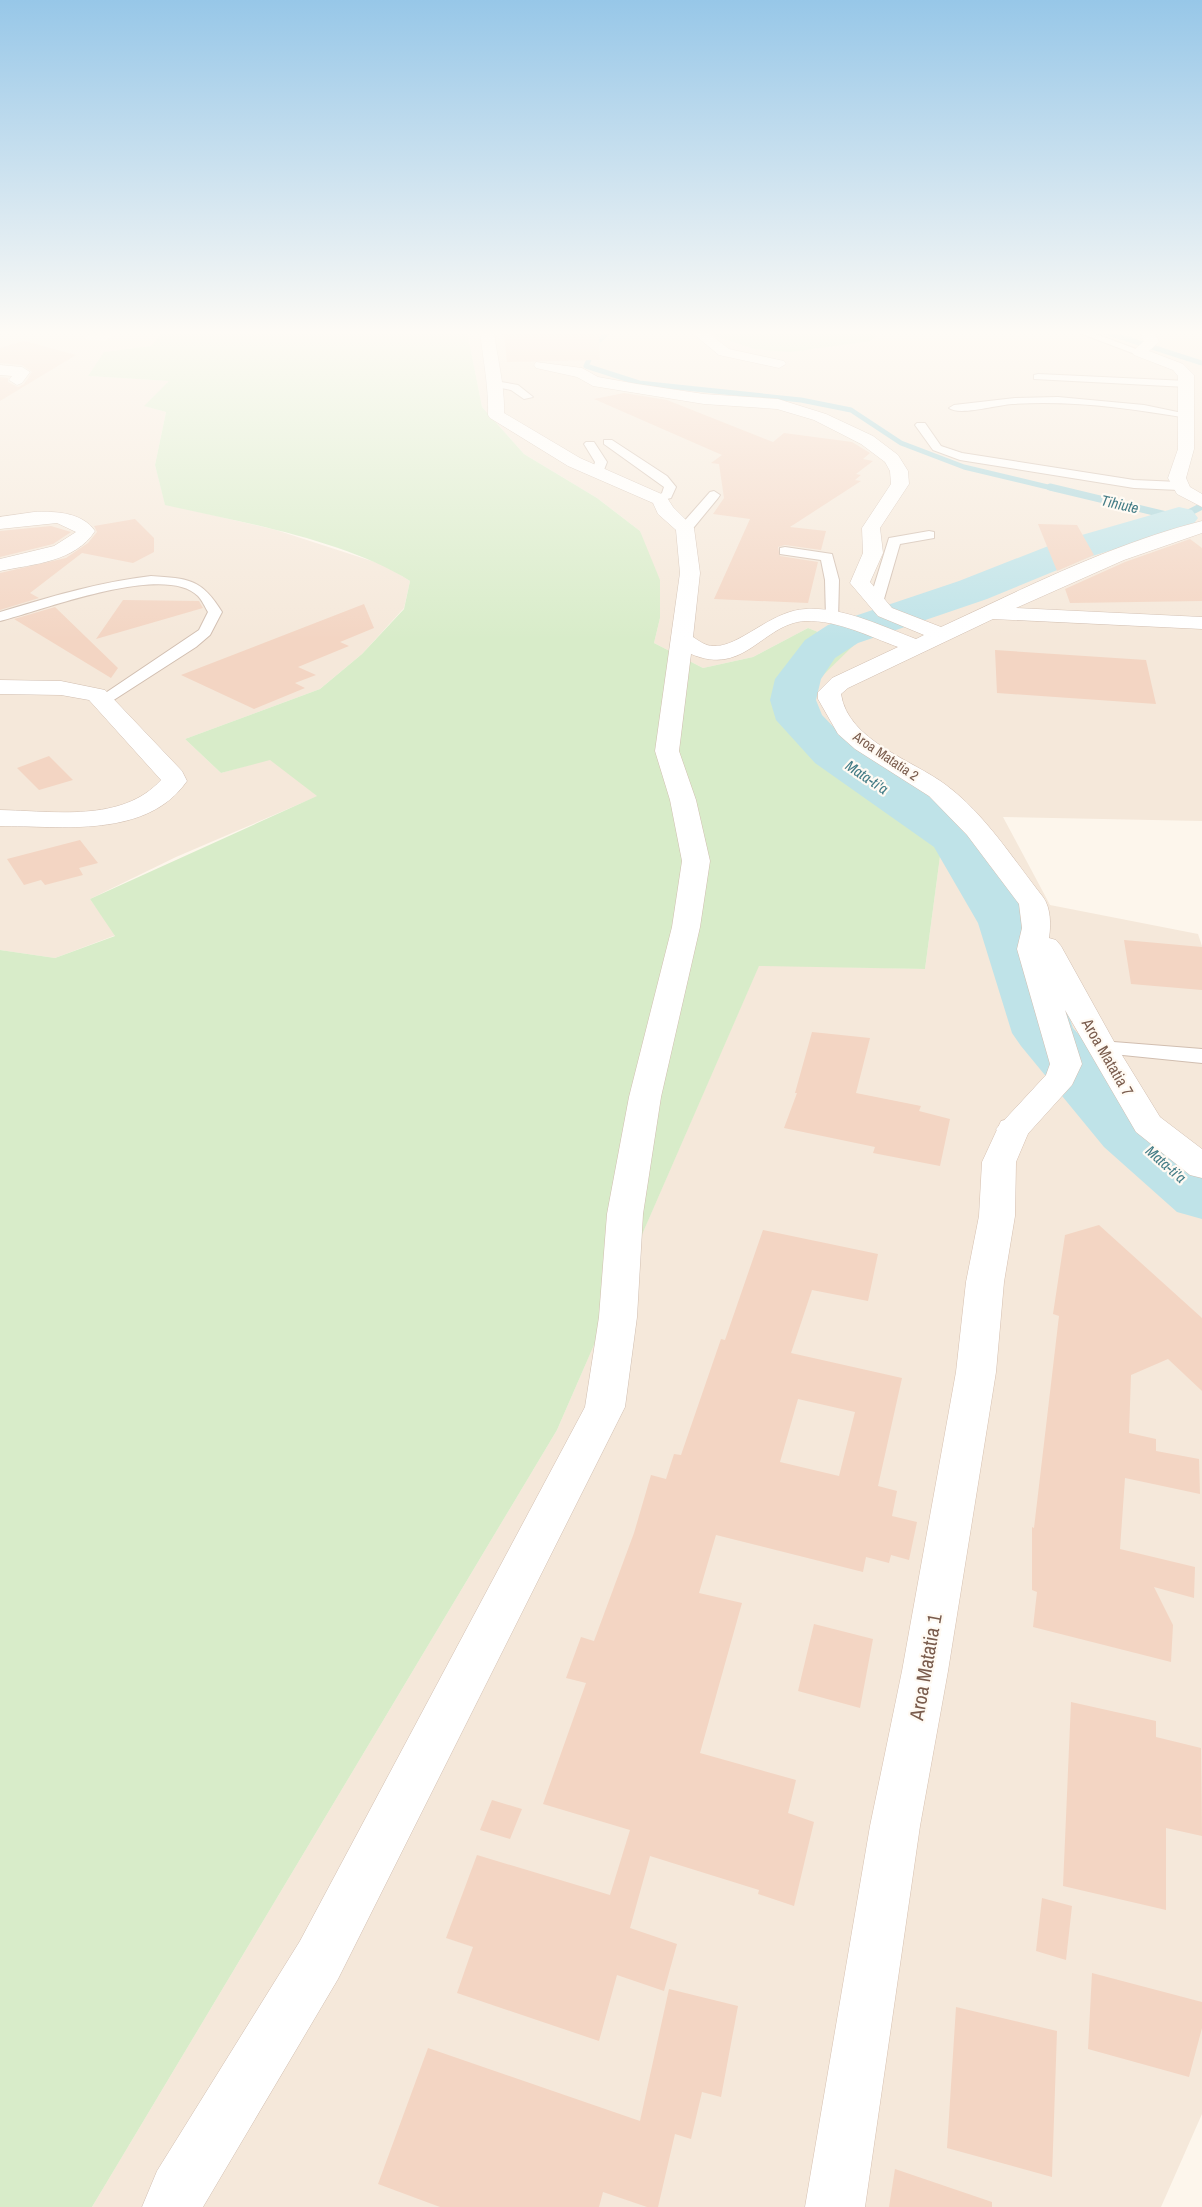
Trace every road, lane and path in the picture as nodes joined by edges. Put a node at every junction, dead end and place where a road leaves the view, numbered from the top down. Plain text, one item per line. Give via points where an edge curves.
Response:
1 (528, 434) edge
2 (855, 434) edge
3 (928, 434) edge
4 (1186, 434) edge
5 (608, 442) dead end
6 (590, 444) dead end
7 (598, 472) junction
8 (1179, 486) junction
9 (714, 495) dead end
10 (659, 499) junction
11 (1202, 502) edge
12 (0, 523) edge
13 (1202, 527) edge
14 (685, 529) junction
15 (929, 535) dead end
16 (785, 551) dead end
17 (0, 565) edge
18 (882, 609) junction
19 (987, 612) junction
20 (0, 617) edge
21 (840, 619) junction
22 (1202, 623) edge
23 (918, 637) junction
24 (682, 640) junction
25 (0, 687) edge
26 (103, 700) junction
27 (0, 818) edge
28 (1036, 928) junction
29 (1101, 1047) junction
30 (1202, 1056) edge
31 (1028, 1114) joint
32 (1202, 1167) edge
33 (172, 2207) edge
34 (835, 2207) edge

1 - 7 street
2 - 18 street via 892,459 899,471 900,484 871,528 873,553 860,583
3 - 8 lane via 938,447 960,456 1134,484
4 - 8 street via 1188,468 1177,478
5 - 10 lane via 663,479 670,487 667,495
6 - 7 lane via 601,462
7 - 10 street
8 - 11 street
9 - 14 lane
10 - 14 street
12 - 17 street via 45,516 78,522 86,531 83,539 71,547
13 - 19 street, Aroa Matatia 2 via 1117,556
14 - 24 street via 690,573
15 - 18 lane via 894,541 877,599
16 - 21 lane via 827,557
18 - 23 street
19 - 22 street
19 - 23 street, Aroa Matatia 2 via 941,635
20 - 26 lane via 131,582 169,581 192,585 200,591 215,612 205,632
21 - 23 street via 887,636
21 - 24 street via 805,615 790,618 722,653 705,652
23 - 28 street, Aroa Matatia 2 via 840,683 829,692 830,699 846,729 938,791 976,829 1033,903
24 - 33 street via 667,751 696,861 686,927 645,1097 625,1214 618,1317 605,1407 319,1960
25 - 26 street via 61,688 97,695
26 - 27 street via 173,776 168,792 138,810 116,815
28 - 29 street, Aroa Matatia 7
28 - 31 street, Aroa Matatia 2 via 1032,950 1066,1064 1061,1078
29 - 30 lane
29 - 32 street, Aroa Matatia 7 via 1148,1124
31 - 34 street, Aroa Matatia 1 via 999,1162 997,1216 985,1282 976,1372 895,1826

